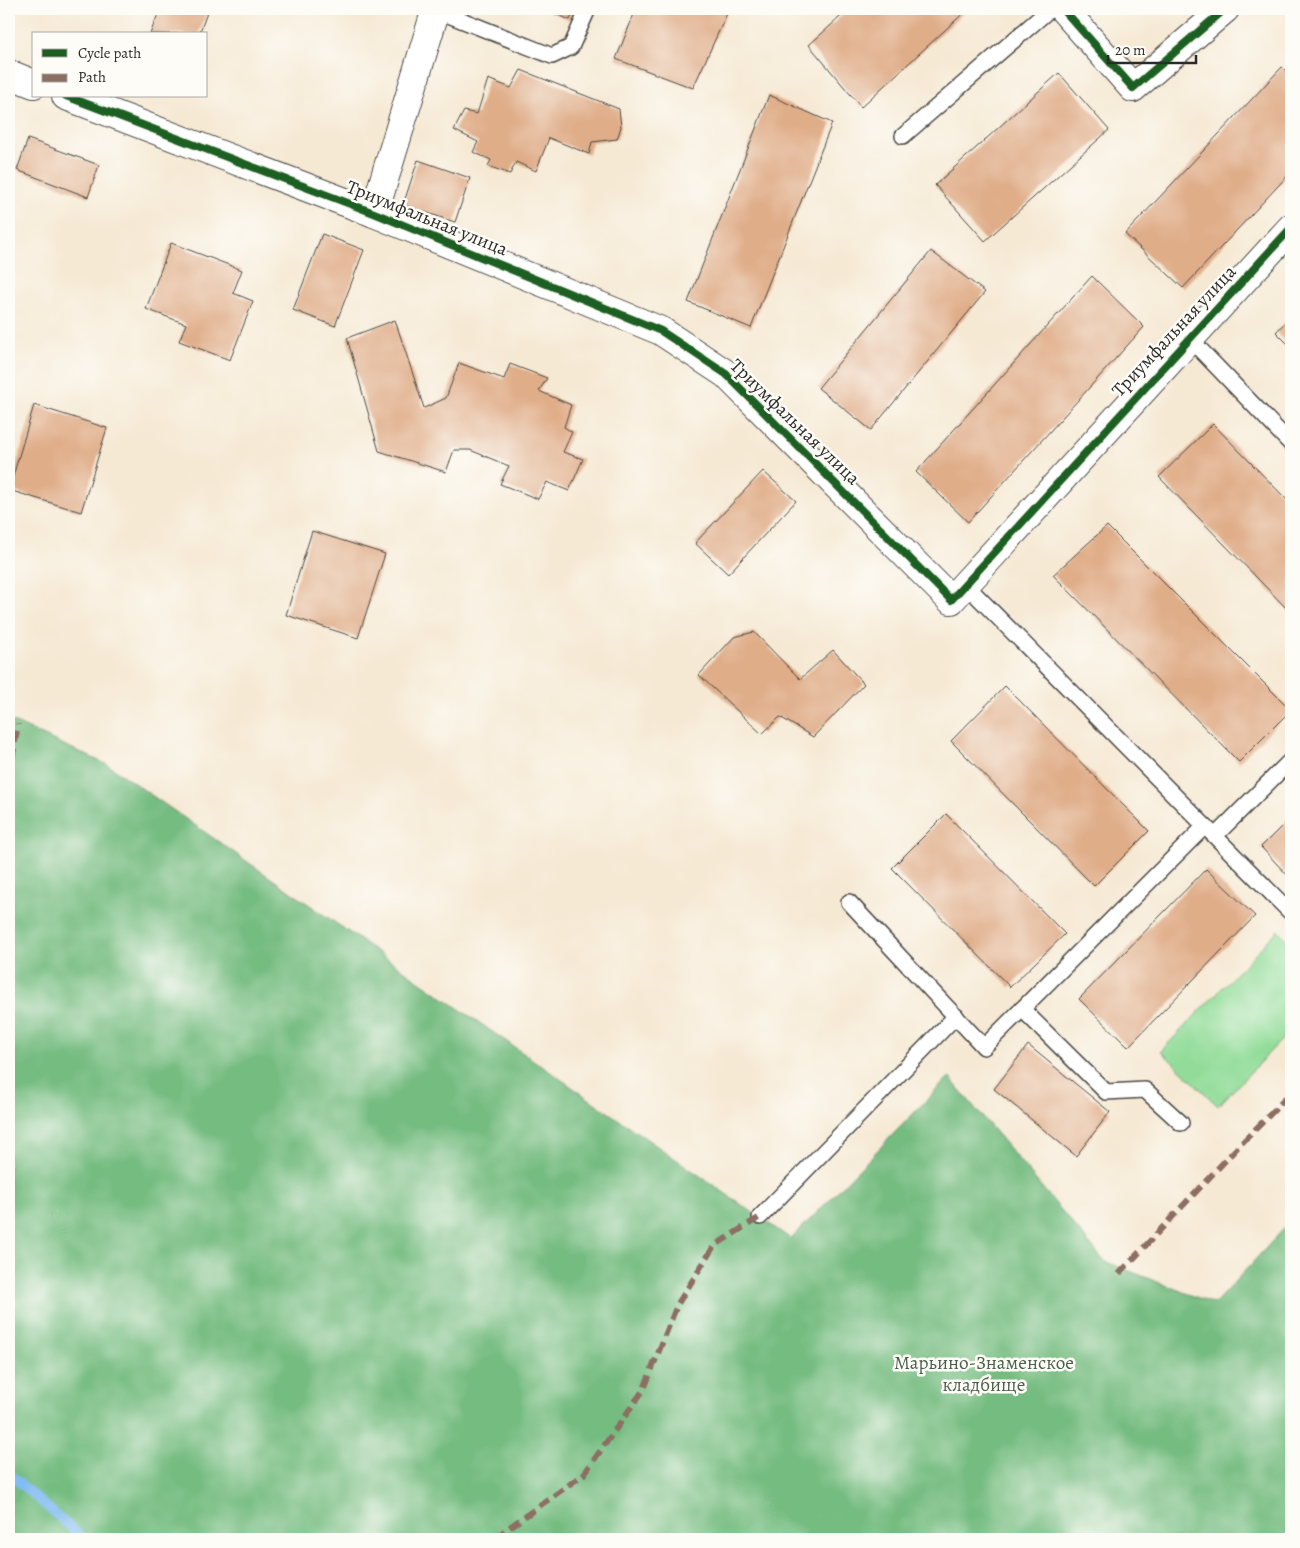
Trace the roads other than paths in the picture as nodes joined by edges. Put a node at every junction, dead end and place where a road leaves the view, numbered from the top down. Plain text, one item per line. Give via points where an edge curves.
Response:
1 (436, 9) edge
2 (588, 9) edge
3 (1050, 9) edge
4 (1063, 9) edge
5 (1225, 9) edge
6 (9, 74) edge
7 (32, 83) edge
8 (71, 98) edge
9 (903, 136) dead end
10 (374, 214) junction
11 (1291, 228) edge
12 (1190, 339) junction
13 (1291, 444) edge
14 (966, 584) junction
15 (1291, 760) edge
16 (1210, 831) junction
17 (849, 902) dead end
18 (1289, 911) dead end
19 (1022, 1009) junction
20 (956, 1016) junction
21 (1181, 1123) dead end
22 (760, 1217) dead end

1 - 2 lane via 552,56 571,47
1 - 10 street
3 - 9 lane
4 - 5 street via 1133,88
6 - 7 street
8 - 10 street, Триумфальная улица
10 - 14 street, Триумфальная улица via 661,331 726,374 951,600
11 - 12 street, Триумфальная улица
12 - 13 lane
12 - 14 street, Триумфальная улица
14 - 16 lane
15 - 16 lane
16 - 18 lane
16 - 19 lane
17 - 20 lane
19 - 20 lane via 984,1047
19 - 21 lane via 1106,1092 1145,1090
20 - 22 lane

